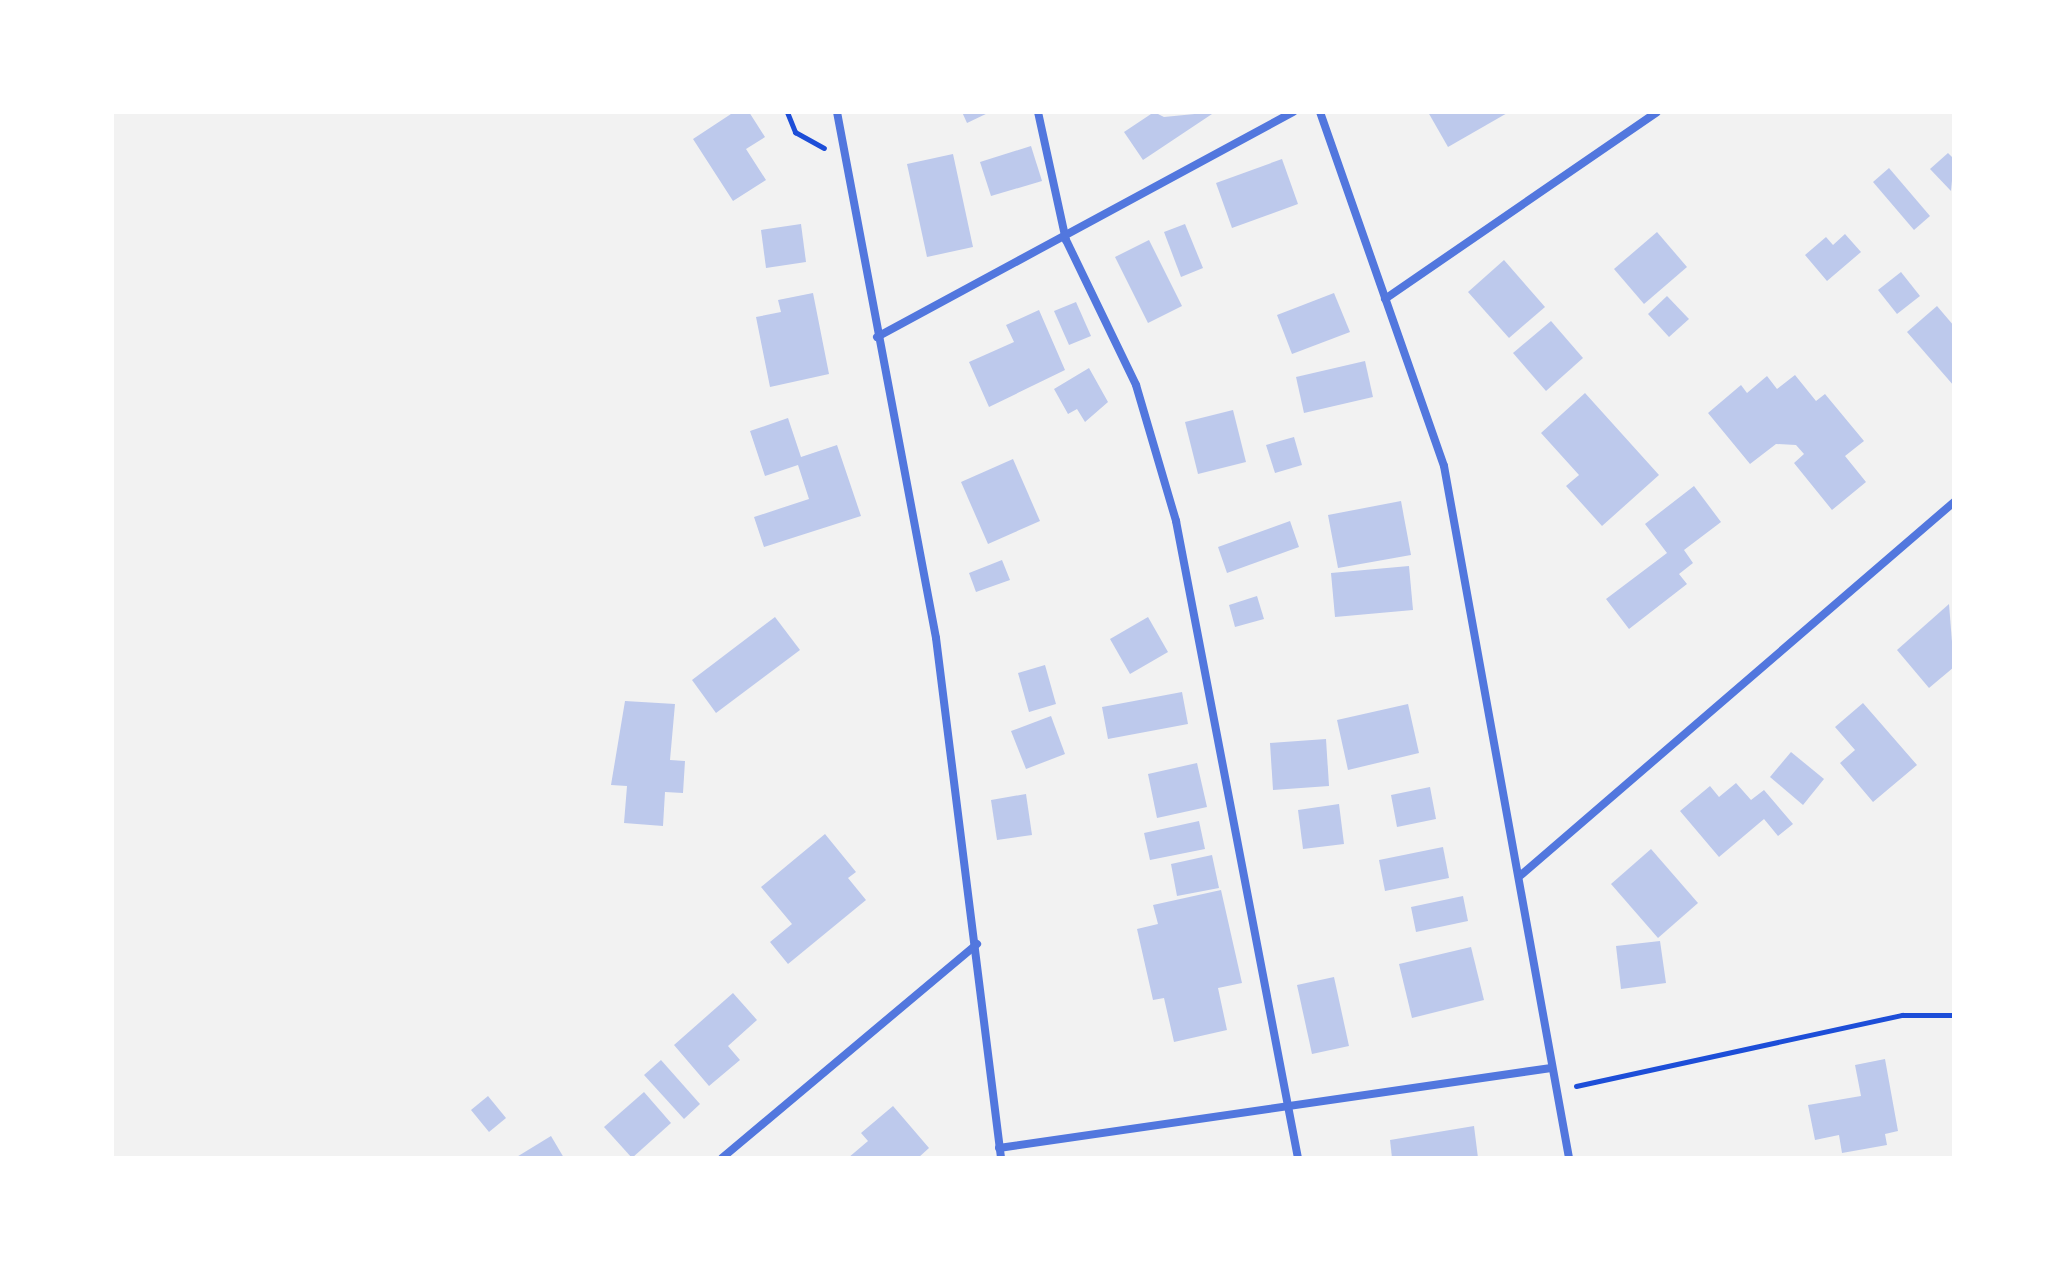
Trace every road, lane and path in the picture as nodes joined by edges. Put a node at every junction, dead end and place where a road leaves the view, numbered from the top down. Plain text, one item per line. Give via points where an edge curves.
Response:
1 (787, 112) edge
2 (837, 112) edge
3 (1038, 112) edge
4 (1293, 112) edge
5 (1320, 112) edge
6 (1657, 112) edge
7 (845, 159) junction
8 (1066, 240) junction
9 (1385, 299) junction
10 (877, 337) junction
11 (1954, 502) edge
12 (1521, 875) junction
13 (977, 944) junction
14 (1954, 1015) edge
15 (1551, 1068) junction
16 (1556, 1090) junction
17 (1289, 1110) junction
18 (1000, 1153) edge
19 (722, 1158) edge
20 (1298, 1158) edge
21 (1569, 1158) edge

1 - 7 path via 795,132
2 - 7 street
3 - 8 street
4 - 8 street
5 - 9 street
6 - 9 street
7 - 10 street
8 - 10 street
8 - 17 street via 1136,385 1176,521
9 - 12 street via 1444,466
10 - 13 street via 936,638
11 - 12 street
12 - 15 street
13 - 18 street
13 - 19 street
14 - 16 path via 1902,1015
15 - 16 street
15 - 17 street
16 - 21 street
17 - 18 street
17 - 20 street

